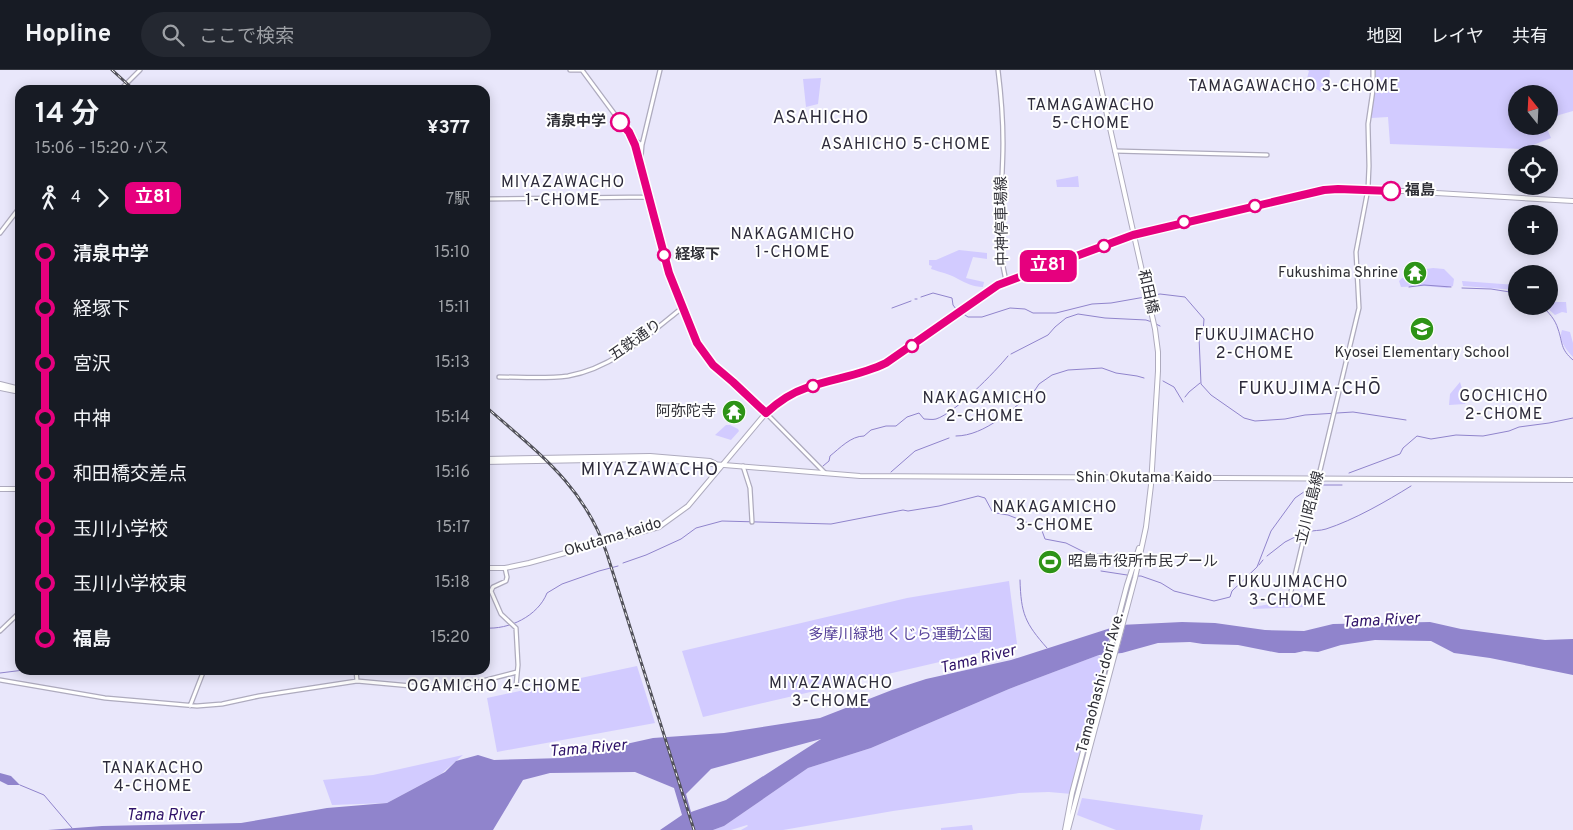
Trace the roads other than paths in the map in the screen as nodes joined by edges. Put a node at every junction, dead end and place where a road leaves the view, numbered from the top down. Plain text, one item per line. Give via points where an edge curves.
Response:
1 (140, 70) edge
2 (570, 70) edge
3 (582, 70) edge
4 (660, 70) edge
5 (998, 70) edge
6 (1097, 70) edge
7 (1373, 70) edge
8 (125, 85) edge
9 (633, 139) junction
10 (642, 145) junction
11 (1115, 152) junction
12 (1267, 155) dead end
13 (643, 172) junction
14 (1368, 189) junction
15 (649, 197) junction
16 (490, 199) edge
17 (1573, 201) edge
18 (15, 214) edge
19 (0, 233) edge
20 (1133, 235) junction
21 (1006, 282) junction
22 (682, 308) junction
23 (1155, 329) joint
24 (499, 377) dead end
25 (0, 386) edge
26 (15, 390) edge
27 (766, 413) junction
28 (490, 461) edge
29 (724, 464) junction
30 (742, 465) junction
31 (825, 473) junction
32 (1151, 478) junction
33 (1573, 480) edge
34 (1318, 483) junction
35 (0, 489) edge
36 (15, 490) edge
37 (752, 521) dead end
38 (490, 568) edge
39 (505, 568) junction
40 (1130, 585) junction
41 (1289, 600) dead end
42 (15, 617) edge
43 (0, 631) edge
44 (517, 672) junction
45 (202, 675) edge
46 (356, 675) edge
47 (0, 680) edge
48 (357, 681) junction
49 (516, 686) dead end
50 (190, 706) junction
51 (1066, 830) edge

1 - 8 street
2 - 3 street
3 - 9 street
4 - 10 street
5 - 21 street, 中神停車場線 via 1003,137 1000,218
6 - 11 main road, 和田橋
7 - 14 street via 1368,124
9 - 10 street
9 - 13 street
10 - 13 street
11 - 12 street
11 - 20 main road, 和田橋
13 - 15 street
14 - 17 main road, Okutama kaido
14 - 20 main road, Okutama kaido via 1314,192
14 - 34 street, 立川昭島線 via 1356,252 1359,308
15 - 16 street
15 - 22 street
18 - 19 street
20 - 21 main road, Okutama kaido
20 - 23 main road, 和田橋
21 - 27 main road, Okutama kaido via 993,287 910,347 872,370 805,388 780,401
22 - 24 street, 五鉄通り via 624,353 592,369 553,377
22 - 27 street via 708,360
23 - 32 main road, Tamaohashi-dori Ave. via 1158,372
25 - 26 main road
27 - 29 main road, Okutama kaido
27 - 31 street
28 - 29 main road, Shin Okutama Kaido via 650,456
29 - 30 main road, Shin Okutama Kaido
29 - 39 main road, Okutama kaido via 688,506 659,527
30 - 31 main road, Shin Okutama Kaido
30 - 37 street via 750,488
31 - 32 main road, Shin Okutama Kaido
32 - 34 main road, Shin Okutama Kaido
32 - 40 main road, Tamaohashi-dori Ave. via 1143,537
33 - 34 main road, Shin Okutama Kaido
34 - 41 street, 立川昭島線
35 - 36 main road
38 - 39 main road, Okutama kaido
39 - 44 street via 506,581 491,590 501,614 517,629
40 - 51 main road, Tamaohashi-dori Ave.
40 - 51 main road, Tamaohashi-dori Ave. via 1072,793
42 - 43 street
44 - 48 street via 444,690
44 - 49 street
45 - 50 street
46 - 48 street
47 - 50 street via 105,698
48 - 50 street via 217,705

